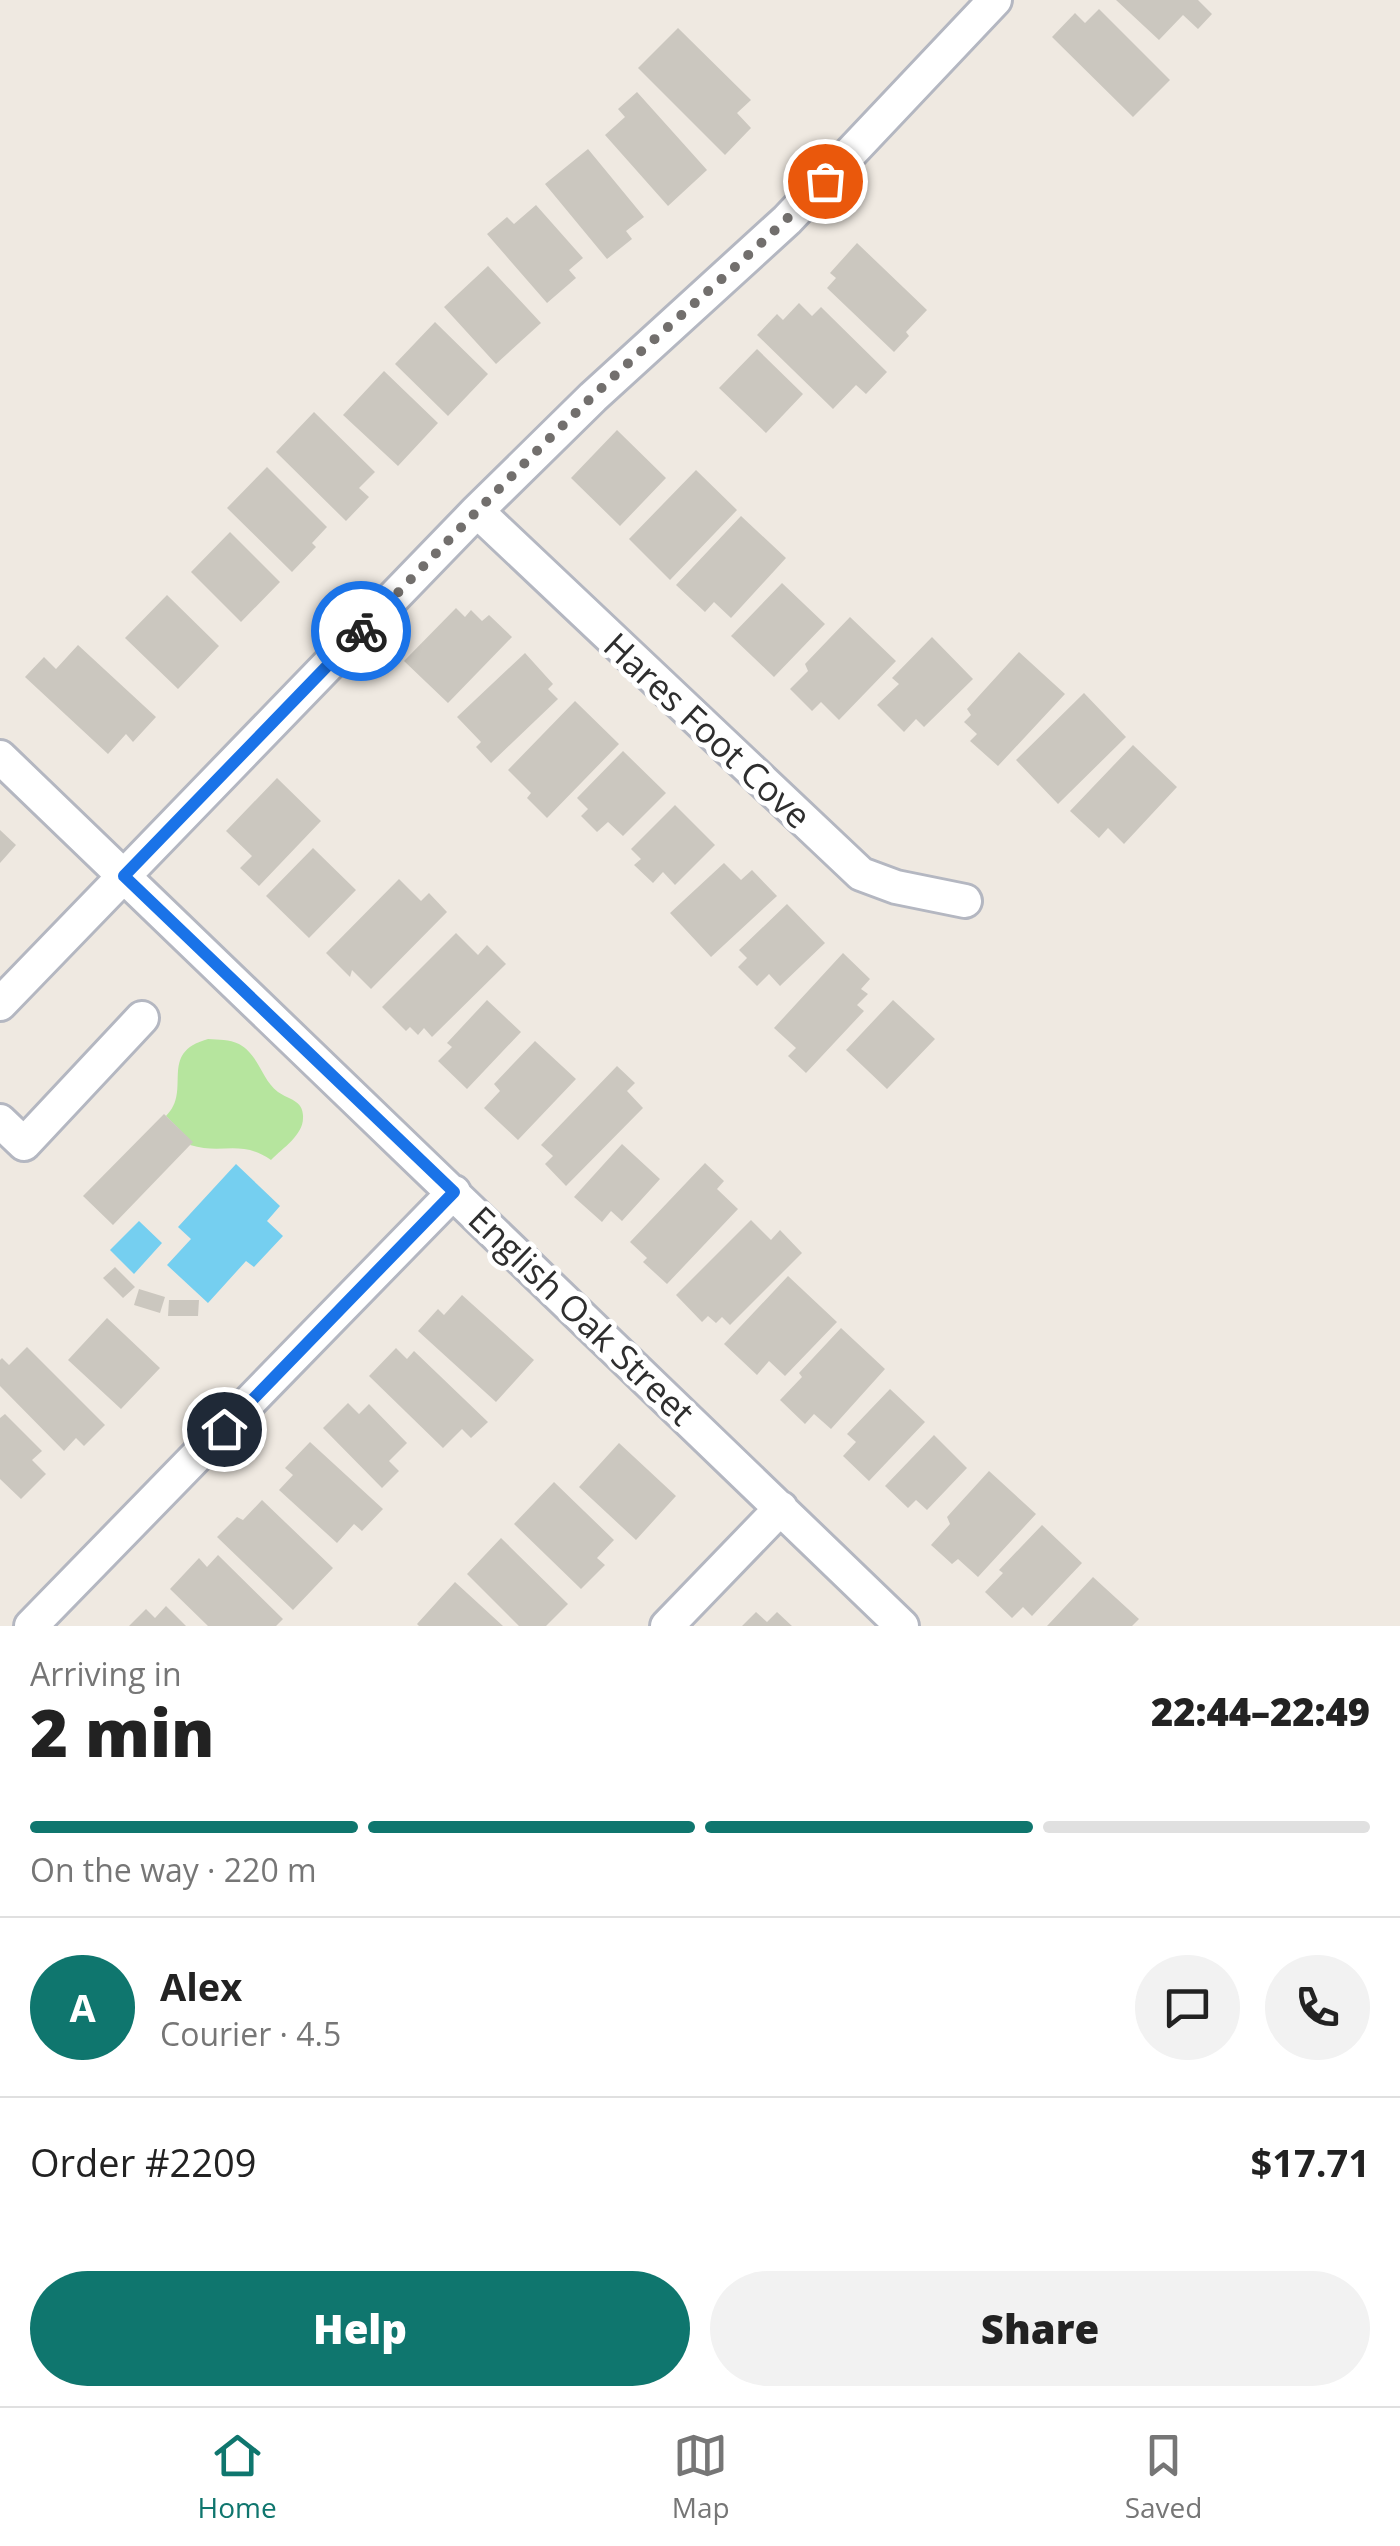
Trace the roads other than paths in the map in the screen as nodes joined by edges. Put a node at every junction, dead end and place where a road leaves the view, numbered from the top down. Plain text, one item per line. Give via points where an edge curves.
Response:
1 (995, 0) edge
2 (477, 511) junction
3 (0, 757) edge
4 (124, 876) junction
5 (965, 901) dead end
6 (0, 1004) edge
7 (142, 1018) dead end
8 (0, 1121) edge
9 (454, 1192) junction
10 (781, 1508) junction
11 (31, 1626) edge
12 (668, 1626) edge
13 (902, 1626) edge

1 - 2 street via 786,220
2 - 4 street
2 - 5 street, Hares Foot Cove via 861,874
3 - 4 street, English Oak Street
4 - 6 street
4 - 9 street, English Oak Street
7 - 8 street via 24,1144
9 - 10 street, English Oak Street
9 - 11 street
10 - 12 street
10 - 13 street, English Oak Street

